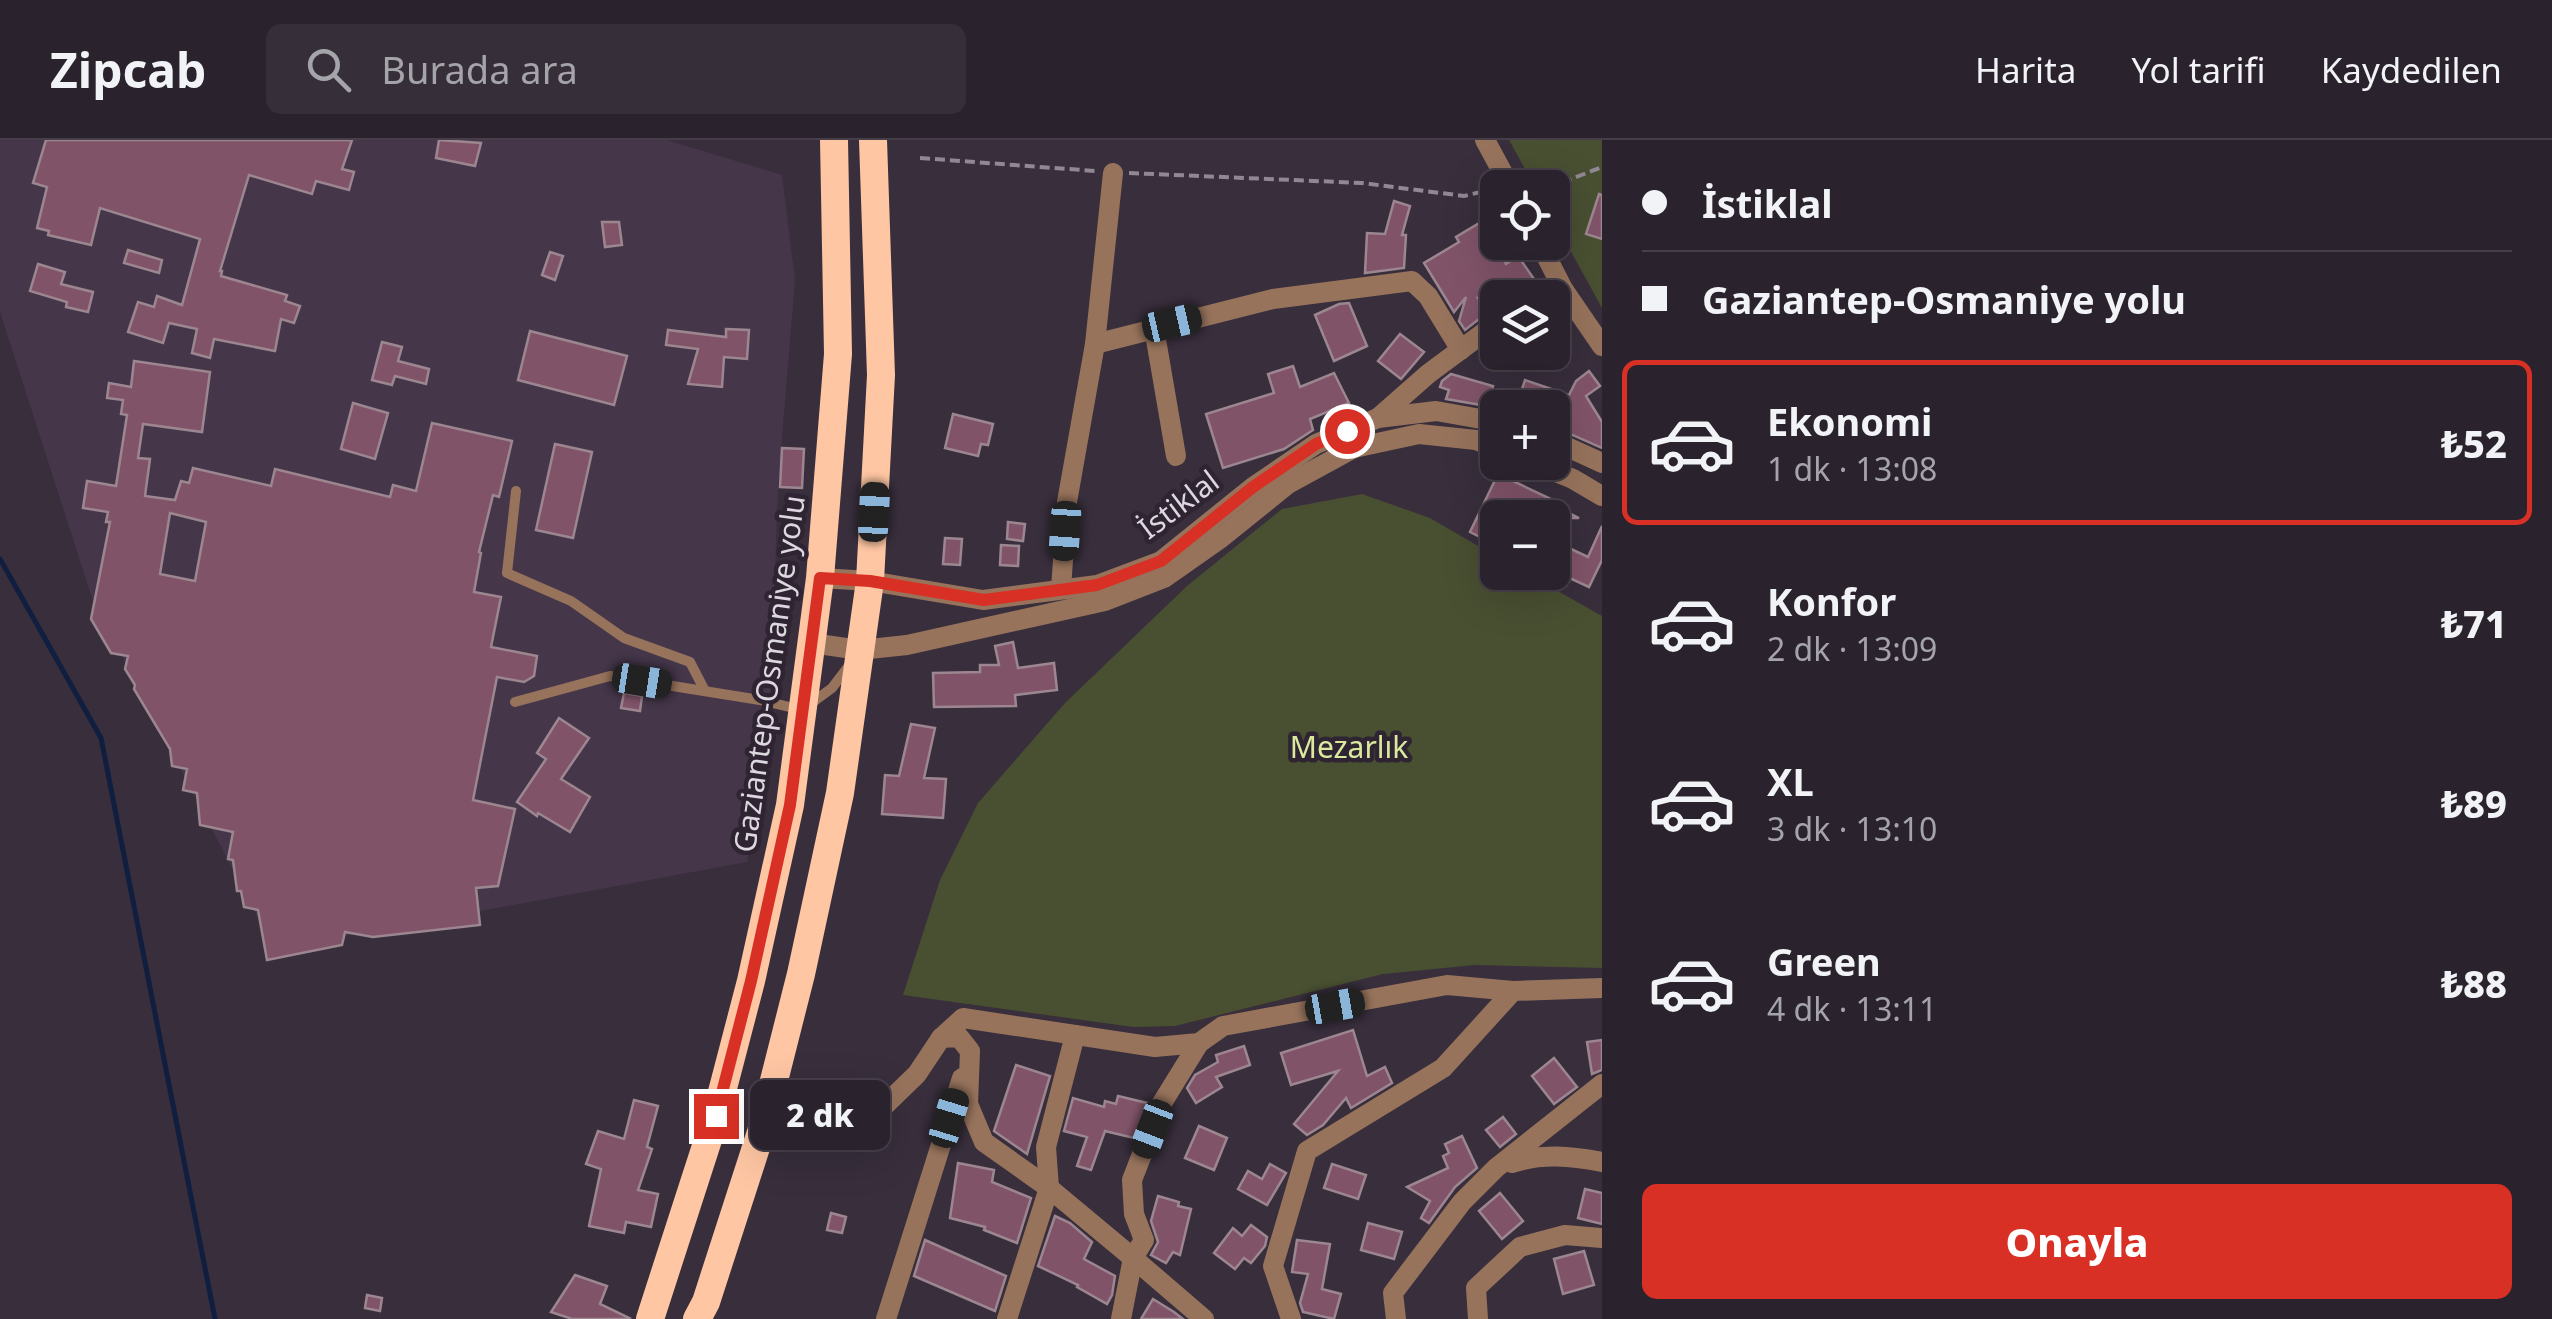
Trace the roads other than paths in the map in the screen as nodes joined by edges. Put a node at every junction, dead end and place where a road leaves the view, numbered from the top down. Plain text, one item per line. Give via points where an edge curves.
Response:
1 (1485, 140) edge
2 (834, 141) edge
3 (873, 142) edge
4 (1498, 170) edge
5 (1113, 172) road end
6 (1570, 311) edge
7 (1154, 328) junction
8 (1480, 336) edge
9 (1095, 344) junction
10 (1602, 346) edge
11 (1462, 350) junction
12 (1378, 418) junction
13 (1480, 419) edge
14 (1480, 441) edge
15 (1570, 448) edge
16 (1176, 456) dead end
17 (1602, 463) edge
18 (1570, 478) edge
19 (516, 491) dead end
20 (1602, 496) edge
21 (820, 578) junction
22 (870, 581) junction
23 (1061, 589) junction
24 (811, 643) junction
25 (860, 650) junction
26 (705, 691) junction
27 (515, 702) dead end
28 (802, 710) junction
29 (1602, 988) edge
30 (1513, 992) junction
31 (1075, 1035) junction
32 (941, 1038) junction
33 (1198, 1043) junction
34 (970, 1051) junction
35 (1602, 1084) edge
36 (761, 1132) junction
37 (1602, 1162) edge
38 (1496, 1168) junction
39 (1049, 1188) junction
40 (1602, 1238) edge
41 (1133, 1258) junction
42 (650, 1319) edge
43 (698, 1319) edge
44 (886, 1319) edge
45 (1008, 1319) edge
46 (1121, 1319) edge
47 (1204, 1319) edge
48 (1291, 1319) edge
49 (1396, 1319) edge
50 (1478, 1319) edge

1 - 4 street
2 - 21 highway, Gaziantep-Osmaniye yolu via 838,354
3 - 22 highway via 881,375
5 - 9 street
6 - 10 street
7 - 9 street
7 - 11 street via 1272,299 1412,281
7 - 16 street
8 - 11 street
9 - 23 street via 1067,502
11 - 12 street
12 - 13 street, İstiklal via 1436,411
12 - 23 street, İstiklal via 1316,444 1161,561 1097,585
14 - 25 street via 1419,434 1354,448 1288,484 1164,578 1034,619
15 - 17 street
18 - 20 street
19 - 26 lane via 507,572 571,601 624,638 690,662
21 - 22 street, İstiklal
21 - 24 highway, Gaziantep-Osmaniye yolu
22 - 23 street, İstiklal via 984,600
22 - 25 highway
24 - 25 street
24 - 28 highway, Gaziantep-Osmaniye yolu
25 - 28 lane via 832,688
25 - 36 highway via 840,792
26 - 27 lane via 610,676
26 - 28 lane
28 - 42 highway, Gaziantep-Osmaniye yolu via 790,805 751,981 716,1116
29 - 30 street
30 - 33 street via 1447,985 1224,1026
30 - 48 street via 1443,1068 1308,1150 1273,1266
31 - 32 street via 963,1018
31 - 33 street via 1155,1047
31 - 39 street via 1046,1148
32 - 34 street via 959,1037
32 - 36 street via 881,1109 829,1141
33 - 41 street via 1162,1104 1132,1180 1144,1240
34 - 39 street via 968,1104 984,1142
34 - 44 street
35 - 38 street
36 - 43 highway
37 - 38 street via 1533,1156
38 - 49 street via 1393,1293
39 - 41 street
39 - 45 street
40 - 50 street via 1566,1235 1520,1247 1476,1288
41 - 46 street
41 - 47 street

